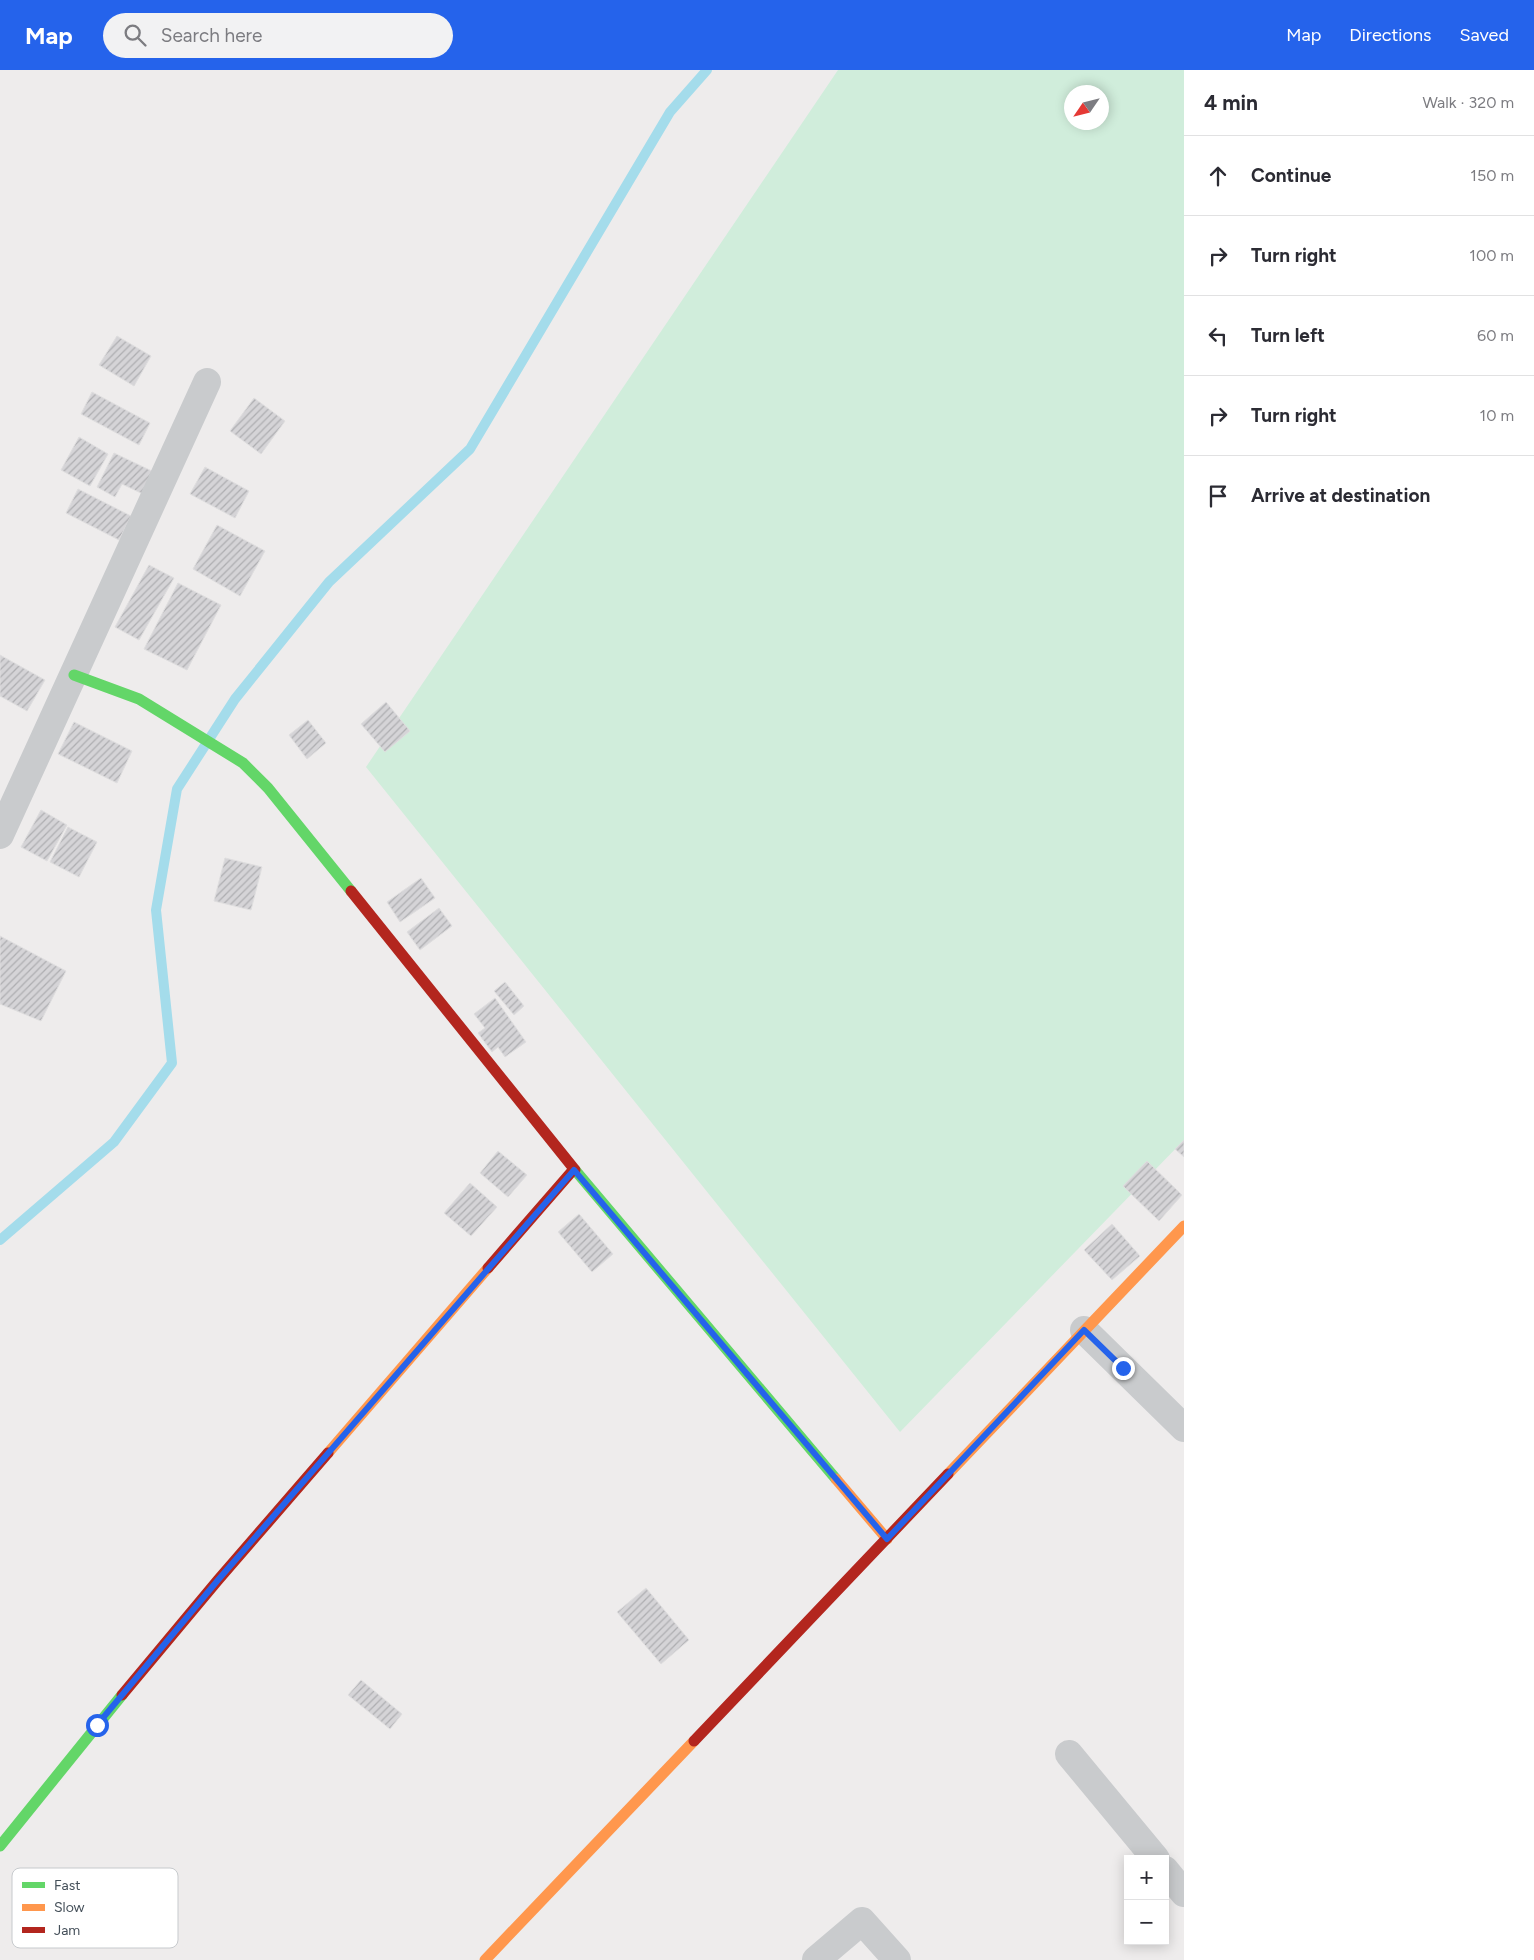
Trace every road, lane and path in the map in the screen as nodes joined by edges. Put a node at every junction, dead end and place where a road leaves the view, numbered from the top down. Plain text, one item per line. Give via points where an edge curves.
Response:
1 (207, 382) dead end
2 (74, 675) junction
3 (0, 835) edge
4 (574, 1170) junction
5 (1184, 1226) edge
6 (1084, 1330) junction
7 (1184, 1428) edge
8 (887, 1539) junction
9 (1069, 1754) dead end
10 (0, 1846) edge
11 (1153, 1855) edge
12 (1169, 1875) edge
13 (1184, 1893) edge
14 (485, 1960) edge
15 (816, 1960) edge
16 (897, 1960) edge

1 - 2 street
2 - 3 street
2 - 4 street via 139,699 243,763 268,788
4 - 8 street
4 - 10 street via 212,1588
5 - 6 street
6 - 7 street
6 - 8 street
8 - 14 street
9 - 11 street
12 - 13 street
15 - 16 street via 862,1921

